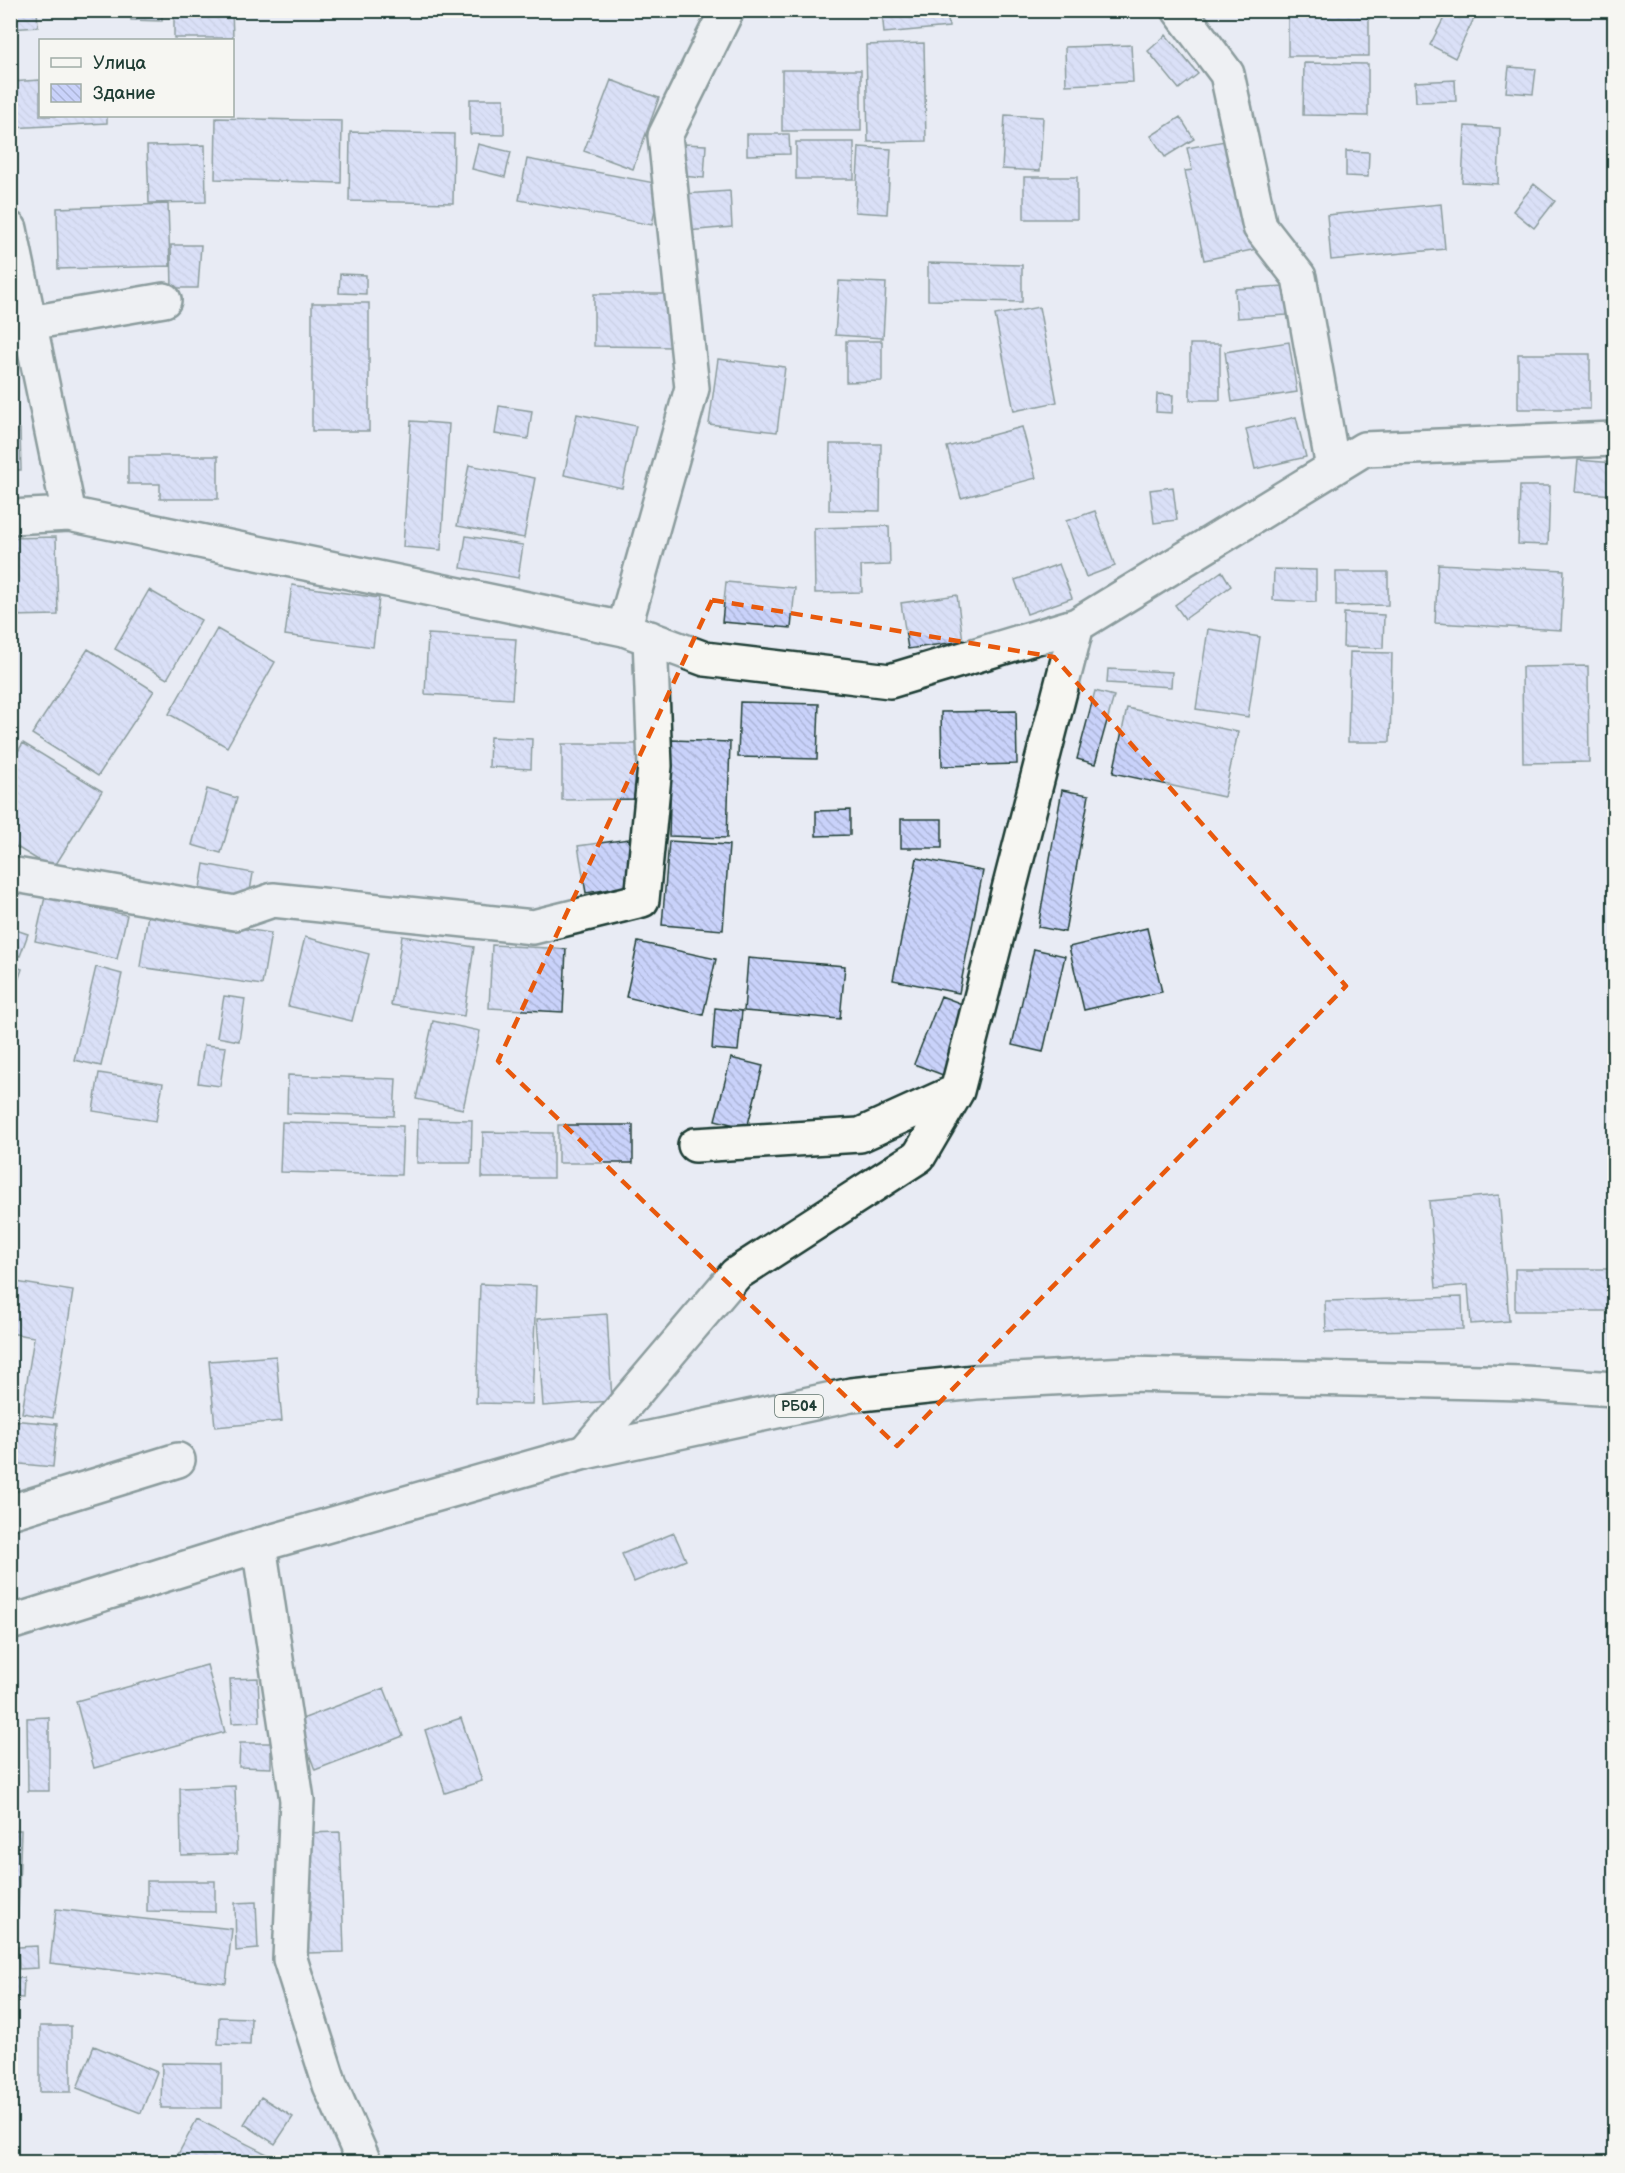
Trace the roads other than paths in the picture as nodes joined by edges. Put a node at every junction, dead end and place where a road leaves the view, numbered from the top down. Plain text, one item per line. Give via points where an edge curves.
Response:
1 (727, 10) edge
2 (1179, 10) edge
3 (10, 229) edge
4 (164, 300) dead end
5 (30, 323) junction
6 (1614, 439) edge
7 (1333, 468) junction
8 (69, 514) junction
9 (10, 517) edge
10 (1077, 625) junction
11 (637, 634) junction
12 (10, 874) edge
13 (957, 1091) junction
14 (694, 1144) dead end
15 (1614, 1389) edge
16 (585, 1452) junction
17 (178, 1460) dead end
18 (10, 1512) edge
19 (259, 1545) junction
20 (10, 1623) edge
21 (364, 2163) edge

1 - 11 street via 665,136 692,388
2 - 7 street via 1227,74 1260,227 1299,277
3 - 5 street
4 - 5 street
5 - 8 street
6 - 7 street via 1364,449
7 - 10 street
8 - 9 street
8 - 11 street
10 - 11 street via 890,681 705,658
10 - 13 street
11 - 12 street via 655,766 642,900 533,927 273,900 235,914
13 - 14 street via 860,1135
13 - 16 street via 919,1156 736,1274
15 - 16 street, РБ04 via 1524,1383 1127,1374 975,1382 851,1395
16 - 19 street, РБ04
17 - 18 street
19 - 20 street, РБ04
19 - 21 street via 297,1800 290,1959 330,2085

